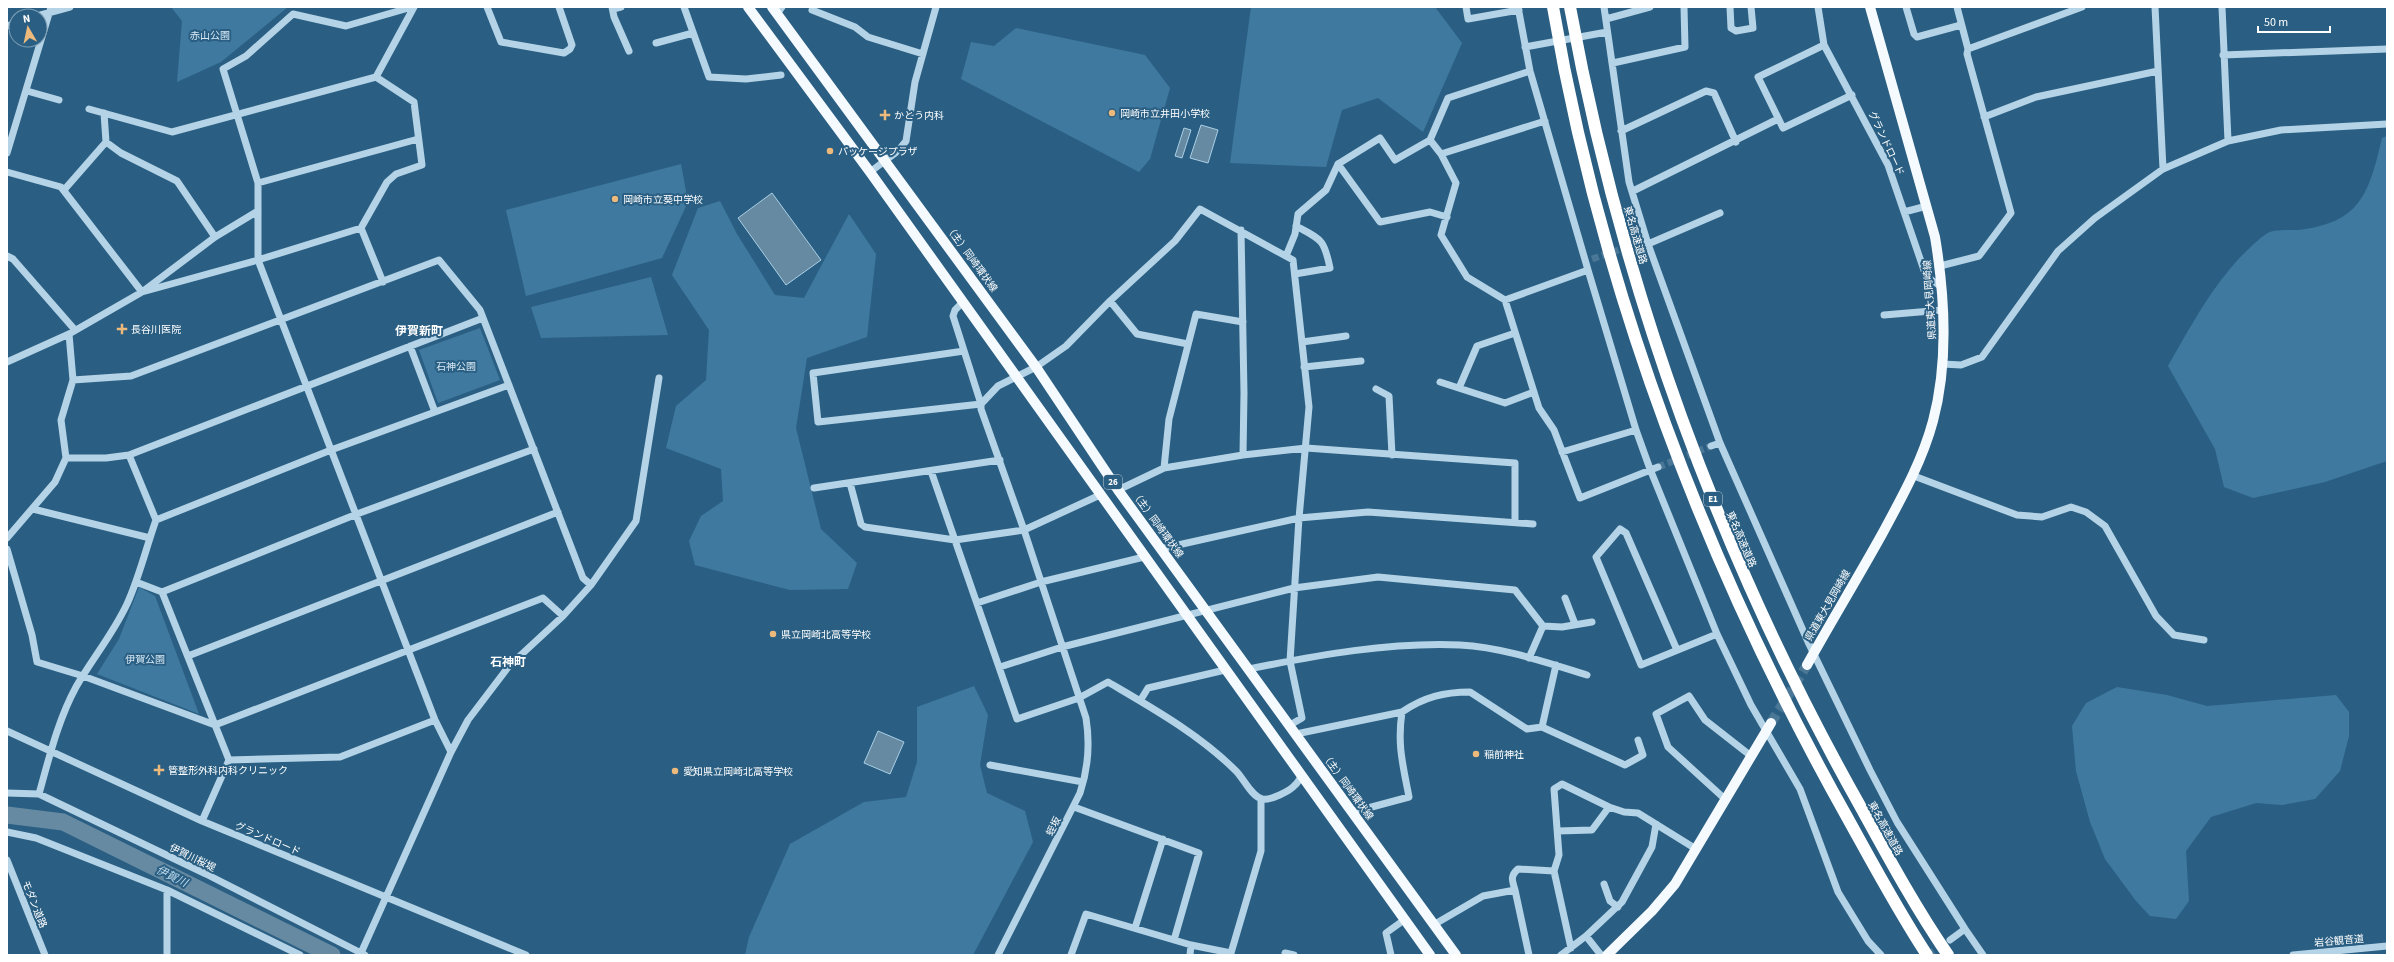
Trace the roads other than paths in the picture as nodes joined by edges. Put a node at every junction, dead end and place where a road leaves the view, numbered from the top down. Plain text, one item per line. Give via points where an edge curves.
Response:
1 (70, 7) edge
2 (413, 7) edge
3 (487, 7) edge
4 (559, 7) edge
5 (621, 7) edge
6 (684, 7) edge
7 (748, 7) edge
8 (936, 7) edge
9 (1466, 7) edge
10 (1553, 7) edge
11 (1570, 7) edge
12 (1604, 7) edge
13 (1650, 7) edge
14 (1684, 7) edge
15 (1730, 7) edge
16 (1751, 7) edge
17 (1818, 7) edge
18 (1870, 7) edge
19 (1906, 7) edge
20 (1957, 7) edge
21 (2082, 7) edge
22 (2155, 7) edge
23 (2222, 7) edge
24 (612, 8) edge
25 (1518, 8) edge
26 (50, 9) edge
27 (777, 9) edge
28 (812, 10) dead end
29 (2062, 11) edge
30 (1606, 19) junction
31 (1961, 25) junction
32 (1607, 32) junction
33 (693, 33) junction
34 (656, 43) dead end
35 (1824, 45) junction
36 (1525, 47) junction
37 (1968, 49) junction
38 (2387, 49) edge
39 (629, 51) dead end
40 (923, 54) junction
41 (2223, 55) junction
42 (1613, 63) junction
43 (1530, 71) junction
44 (2158, 72) junction
45 (782, 75) dead end
46 (376, 77) junction
47 (27, 91) junction
48 (1852, 95) junction
49 (59, 100) dead end
50 (89, 109) dead end
51 (104, 113) junction
52 (237, 116) junction
53 (1984, 117) junction
54 (1778, 119) junction
55 (1545, 121) junction
56 (2387, 124) edge
57 (1621, 131) junction
58 (418, 139) junction
59 (1430, 140) junction
60 (2228, 141) junction
61 (106, 142) junction
62 (1736, 142) junction
63 (7, 153) edge
64 (1441, 154) junction
65 (886, 160) junction
66 (1338, 164) junction
67 (2163, 169) junction
68 (7, 172) edge
69 (870, 172) junction
70 (258, 183) junction
71 (64, 190) junction
72 (1633, 191) junction
73 (1927, 206) junction
74 (258, 211) junction
75 (1904, 212) junction
76 (1720, 213) dead end
77 (1447, 217) junction
78 (1296, 226) junction
79 (361, 228) junction
80 (1241, 230) junction
81 (215, 237) junction
82 (1637, 244) tunnel mouth
83 (1648, 244) junction
84 (7, 256) edge
85 (1286, 256) junction
86 (258, 260) junction
87 (1940, 266) junction
88 (1588, 270) junction
89 (1294, 274) junction
90 (383, 282) junction
91 (1940, 286) junction
92 (142, 292) junction
93 (1505, 300) junction
94 (1110, 301) junction
95 (963, 302) junction
96 (1943, 310) junction
97 (1884, 315) dead end
98 (483, 318) junction
99 (281, 320) junction
100 (1243, 322) junction
101 (72, 332) junction
102 (1515, 333) junction
103 (1346, 336) dead end
104 (1302, 342) junction
105 (1188, 344) junction
106 (410, 346) junction
107 (964, 351) junction
108 (1361, 361) dead end
109 (7, 362) edge
110 (1943, 364) junction
111 (1036, 366) junction
112 (1304, 367) junction
113 (1016, 376) junction
114 (659, 378) dead end
115 (73, 380) junction
116 (1440, 382) dead end
117 (509, 385) junction
118 (306, 386) junction
119 (1459, 388) junction
120 (1376, 389) dead end
121 (1534, 392) junction
122 (981, 404) junction
123 (435, 412) junction
124 (1636, 430) junction
125 (1720, 443) junction
126 (1711, 446) tunnel mouth
127 (1306, 448) junction
128 (534, 449) junction
129 (331, 450) junction
130 (1562, 452) junction
131 (129, 455) junction
132 (1243, 455) junction
133 (1392, 455) junction
134 (66, 458) junction
135 (1000, 460) junction
136 (1658, 467) tunnel mouth
137 (1164, 468) junction
138 (1650, 469) junction
139 (931, 471) junction
140 (1914, 476) junction
141 (850, 483) junction
142 (814, 488) dead end
143 (1118, 490) junction
144 (1100, 495) junction
145 (33, 509) junction
146 (558, 512) junction
147 (357, 514) junction
148 (1298, 518) junction
149 (156, 520) junction
150 (1515, 522) junction
151 (1533, 524) dead end
152 (1024, 530) junction
153 (7, 538) edge
154 (150, 538) junction
155 (955, 540) junction
156 (7, 549) edge
157 (1160, 549) junction
158 (1144, 557) junction
159 (382, 581) junction
160 (136, 582) junction
161 (1041, 582) junction
162 (591, 585) junction
163 (1294, 588) junction
164 (162, 592) junction
165 (1565, 598) dead end
166 (977, 603) junction
167 (1205, 609) junction
168 (1186, 614) junction
169 (563, 616) junction
170 (1592, 622) dead end
171 (1575, 624) junction
172 (1543, 626) junction
173 (1717, 634) junction
174 (2204, 640) dead end
175 (1062, 647) junction
176 (410, 650) junction
177 (1677, 650) junction
178 (1813, 653) junction
179 (188, 656) junction
180 (1529, 658) junction
181 (1290, 661) junction
182 (1556, 665) junction
183 (1807, 665) tunnel mouth
184 (1000, 668) junction
185 (1249, 669) junction
186 (1225, 670) junction
187 (1587, 675) dead end
188 (83, 676) junction
189 (1079, 698) junction
190 (1140, 701) junction
191 (1402, 712) junction
192 (435, 720) junction
193 (215, 725) junction
194 (1290, 725) junction
195 (1768, 726) junction
196 (1542, 727) junction
197 (7, 730) edge
198 (1296, 734) junction
199 (1638, 740) dead end
200 (51, 750) junction
201 (451, 752) junction
202 (1751, 756) junction
203 (229, 760) junction
204 (990, 765) dead end
205 (1302, 775) junction
206 (1083, 782) junction
207 (7, 794) edge
208 (39, 794) junction
209 (1261, 799) junction
210 (1726, 800) junction
211 (1074, 807) junction
212 (1609, 807) junction
213 (1353, 812) junction
214 (202, 821) junction
215 (1656, 824) junction
216 (1558, 831) junction
217 (7, 832) edge
218 (1163, 839) junction
219 (1696, 849) junction
220 (7, 860) edge
221 (1554, 871) junction
222 (1604, 884) dead end
223 (166, 890) junction
224 (1515, 890) junction
225 (386, 899) junction
226 (1618, 908) junction
227 (1404, 920) junction
228 (1435, 924) junction
229 (1136, 928) junction
230 (1965, 929) junction
231 (1586, 936) junction
232 (1174, 940) junction
233 (1950, 940) tunnel mouth
234 (1191, 945) junction
235 (2387, 946) edge
236 (1571, 948) junction
237 (1285, 953) dead end
238 (363, 954) edge
239 (45, 955) edge
240 (167, 955) edge
241 (300, 955) edge
242 (526, 955) edge
243 (998, 955) edge
244 (1071, 955) edge
245 (1190, 955) edge
246 (1294, 955) edge
247 (1391, 955) edge
248 (1430, 955) edge
249 (1456, 955) edge
250 (1529, 955) edge
251 (1561, 955) edge
252 (1601, 955) edge
253 (1607, 955) edge
254 (1881, 955) edge
255 (1927, 955) edge
256 (1948, 955) edge
257 (1983, 955) edge
258 (2293, 955) edge

1 - 26 street
2 - 46 street
2 - 52 street via 346,26 293,14 246,56 223,69
3 - 4 street via 501,42 564,53 572,45
5 - 24 street
6 - 33 street
7 - 69 main road, 26
8 - 40 street
9 - 25 street via 1468,19
10 - 255 highway, E1 via 1579,133 1629,315 1662,415 1698,508 1736,598 1803,736 1877,871
11 - 256 highway, 東名高速道路 / E1 via 1596,129 1620,224 1679,409 1714,502 1758,607 1836,764 1892,864
12 - 30 street
13 - 30 street
14 - 42 street via 1685,48
15 - 16 street via 1731,28 1736,31 1753,28
17 - 35 street, グランドロード
18 - 73 main road, 県道東大見岡崎線
19 - 31 street via 1917,37
20 - 31 street
21 - 29 street
22 - 44 street
23 - 41 street
24 - 39 street
25 - 36 street
26 - 47 street
27 - 65 main road, （主）岡崎環状線 / 26
28 - 40 street via 855,26 868,37
29 - 37 street
30 - 32 street
31 - 37 street
32 - 36 street
32 - 42 street
33 - 34 street
33 - 45 street via 709,77 746,79
35 - 48 street, グランドロード
35 - 54 street via 1758,77
36 - 43 street
37 - 53 street via 1966,54
38 - 41 street
40 - 65 street via 915,82 906,141
41 - 60 street
42 - 57 street
43 - 55 street
43 - 59 street via 1448,98
44 - 53 street via 2044,95
44 - 67 street
46 - 52 street
46 - 58 street via 414,102
47 - 49 street
47 - 63 street
48 - 54 street via 1783,128
48 - 75 street, グランドロード via 1888,166
50 - 51 street
51 - 52 street via 172,132
51 - 61 street
52 - 70 street
53 - 87 street via 2011,213 1979,256
54 - 62 street
55 - 64 street
55 - 88 street via 1588,259
56 - 60 street via 2281,130
57 - 62 street via 1706,91 1714,93
57 - 72 street
58 - 70 street
58 - 79 street via 422,166 396,174 387,182
59 - 64 street
59 - 66 street via 1395,160 1380,138
60 - 67 street
61 - 71 street
61 - 81 street via 121,153 177,181
62 - 72 street
64 - 77 street via 1456,183
65 - 69 street
65 - 111 main road, （主）岡崎環状線 / 26
66 - 77 street via 1380,222 1430,212
66 - 78 street via 1326,190 1298,214
67 - 110 street via 2095,218 2058,251 1982,357 1961,365
68 - 71 street
69 - 95 main road, 26
70 - 74 street
71 - 92 street
72 - 83 street
73 - 75 street
73 - 87 main road, 県道東大見岡崎線
74 - 81 street
74 - 86 street
75 - 91 street, グランドロード via 1926,276
76 - 83 street
77 - 93 street via 1441,235 1467,277
78 - 85 street
78 - 89 street via 1318,238 1325,246 1330,268
79 - 86 street
79 - 90 street
80 - 85 street
80 - 94 street via 1200,209 1175,242
80 - 100 street
81 - 92 street
82 - 83 street
83 - 125 street
84 - 101 street via 13,259
85 - 89 street via 1293,260
86 - 92 street
86 - 99 street
87 - 91 main road, 県道東大見岡崎線
88 - 93 street
88 - 124 street
89 - 104 street
90 - 98 street via 439,260 480,310
90 - 99 street
91 - 96 main road, 県道東大見岡崎線
92 - 101 street
93 - 102 street
94 - 105 street via 1137,334
94 - 111 street via 1066,346
95 - 107 street, 蛭坂 via 953,316
95 - 113 main road, 26
96 - 97 street
96 - 110 main road, 県道東大見岡崎線
98 - 106 street
98 - 117 street
99 - 115 street via 131,376
99 - 118 street
100 - 105 street via 1196,314
100 - 132 street
101 - 109 street
101 - 115 street
102 - 119 street via 1477,346
102 - 121 street
103 - 104 street
104 - 112 street
105 - 137 street via 1169,419
106 - 118 street
106 - 123 street
107 - 122 street, 蛭坂
107 - 122 street via 813,374 818,422
108 - 112 street
110 - 140 main road, 県道東大見岡崎線 via 1933,420
111 - 113 street
111 - 143 main road, （主）岡崎環状線 / 26
112 - 127 street via 1309,408
113 - 122 street via 998,386
113 - 144 main road, 26
114 - 162 street via 636,521
115 - 134 street via 61,420
116 - 119 street
117 - 123 street
117 - 128 street
118 - 129 street
118 - 131 street
119 - 121 street via 1505,403
120 - 133 street via 1389,396
121 - 130 street via 1539,408 1554,430
122 - 135 street, 蛭坂
123 - 129 street
124 - 130 street
124 - 138 street
125 - 126 street
125 - 178 street
127 - 132 street
127 - 133 street
127 - 148 street
128 - 146 street
128 - 147 street
129 - 147 street
129 - 149 street
130 - 138 street via 1580,498
131 - 134 street
131 - 149 street
132 - 137 street
133 - 150 street via 1515,463
134 - 145 street via 55,482
135 - 139 street
135 - 152 street, 蛭坂
136 - 138 street
137 - 143 street
138 - 173 street
139 - 141 street
139 - 155 street
140 - 174 street via 2017,515 2042,517 2071,507 2086,512 2105,526 2160,621 2174,635
140 - 178 main road, 県道東大見岡崎線
141 - 142 street
141 - 155 street via 861,524 865,527
143 - 157 main road, （主）岡崎環状線 / 26
144 - 152 street
144 - 158 main road, 26
145 - 153 street
145 - 154 street
146 - 159 street
146 - 162 street via 583,578
147 - 159 street
147 - 164 street
148 - 150 street via 1368,512
148 - 157 street
148 - 163 street
149 - 154 street
150 - 151 street
152 - 155 street
152 - 161 street, 蛭坂
154 - 160 street
155 - 166 street
156 - 188 street via 38,662
157 - 167 main road, （主）岡崎環状線 / 26
158 - 161 street
158 - 168 main road, 26
159 - 176 street
159 - 179 street
160 - 164 street
160 - 188 street via 106,643
161 - 166 street
161 - 175 street, 蛭坂
162 - 169 street
163 - 167 street
163 - 172 street via 1378,577 1515,590
163 - 181 street
164 - 179 street
165 - 171 street
166 - 184 street
167 - 168 street
167 - 185 main road, （主）岡崎環状線 / 26
168 - 175 street
168 - 186 main road, 26
169 - 176 street via 543,598
169 - 201 street via 509,666 468,720
170 - 171 street
171 - 172 street via 1562,628
172 - 180 street
173 - 177 street
173 - 195 street via 1751,705
175 - 184 street
175 - 189 street, 蛭坂
176 - 192 street
176 - 193 street
177 - 177 street via 1640,664 1596,557 1620,530 1626,533
178 - 183 main road, 県道東大見岡崎線
178 - 230 street via 1897,822
179 - 193 street
180 - 181 street via 1461,645 1384,646
180 - 182 street
181 - 185 street
181 - 194 street via 1302,718
182 - 187 street
182 - 196 street
184 - 189 street via 1017,719
185 - 194 main road, （主）岡崎環状線 / 26
186 - 190 street via 1148,688
186 - 205 main road, 26
188 - 193 street
188 - 200 street via 68,705
189 - 190 street via 1108,682
189 - 206 street, 蛭坂 via 1088,732
190 - 209 street via 1214,752 1237,772
191 - 196 street via 1415,703 1443,693 1470,692 1527,729
191 - 198 street
191 - 213 street via 1398,734 1409,797
192 - 201 street
192 - 203 street via 340,757
193 - 203 street
194 - 198 main road, （主）岡崎環状線 / 26
195 - 202 main road
195 - 254 street via 1800,789 1838,892 1868,941
196 - 199 street via 1625,765 1643,755
197 - 200 street, グランドロード
198 - 213 main road, （主）岡崎環状線 / 26
200 - 208 street
200 - 214 street, グランドロード
201 - 225 street
202 - 210 main road
202 - 210 street via 1705,720 1689,696 1656,714 1668,747
203 - 214 street
204 - 206 street
205 - 209 street via 1295,786 1268,800
205 - 227 main road, 26
206 - 211 street, 蛭坂
207 - 208 street, 伊賀川桜堤
208 - 238 street, 伊賀川桜堤 via 206,874
209 - 234 street via 1261,850 1231,953
210 - 219 main road
211 - 218 street
211 - 243 street, 蛭坂
212 - 215 street via 1638,813
212 - 216 street via 1592,830
212 - 216 street via 1562,784 1554,789
213 - 228 main road, （主）岡崎環状線 / 26
214 - 225 street, グランドロード
215 - 219 street
215 - 226 street via 1652,847
216 - 221 street via 1559,855
217 - 223 street via 36,838
218 - 229 street
218 - 232 street via 1199,853
219 - 253 main road via 1675,884 1652,911
220 - 239 street, モダン道路
221 - 224 street via 1518,869 1511,878
221 - 236 street
222 - 226 street via 1610,901
223 - 240 street
223 - 241 street
224 - 228 street via 1483,896
224 - 250 street
225 - 238 street
225 - 242 street, グランドロード
226 - 231 street
227 - 247 street via 1386,933
227 - 248 main road, 26
228 - 249 main road, （主）岡崎環状線 / 26
229 - 232 street
229 - 244 street via 1086,914
230 - 233 street
230 - 257 street
231 - 236 street
231 - 252 street
232 - 234 street
234 - 245 street
235 - 258 street, 岩谷観音道
236 - 251 street
237 - 246 street

